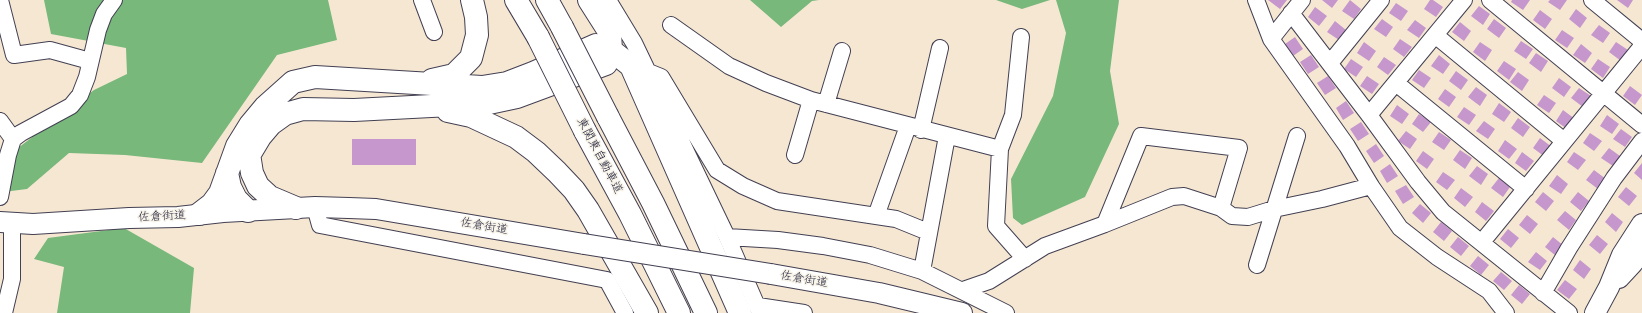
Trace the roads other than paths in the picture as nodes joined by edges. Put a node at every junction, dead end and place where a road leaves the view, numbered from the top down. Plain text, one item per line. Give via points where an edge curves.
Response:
1 (0, 0) edge
2 (114, 0) edge
3 (422, 0) edge
4 (472, 0) edge
5 (516, 0) edge
6 (547, 0) edge
7 (589, 0) edge
8 (608, 0) edge
9 (1256, 0) edge
10 (1302, 0) edge
11 (1381, 0) edge
12 (1464, 0) edge
13 (1490, 0) edge
14 (1592, 0) edge
15 (1291, 13) junction
16 (671, 25) dead end
17 (434, 32) dead end
18 (1435, 35) junction
19 (1021, 37) dead end
20 (1271, 39) junction
21 (1642, 41) edge
22 (1642, 46) edge
23 (940, 48) dead end
24 (611, 50) junction
25 (842, 51) dead end
26 (90, 62) junction
27 (1330, 63) junction
28 (648, 72) junction
29 (419, 83) junction
30 (1396, 83) junction
31 (1604, 93) junction
32 (819, 102) junction
33 (424, 106) junction
34 (1370, 115) junction
35 (0, 121) edge
36 (1642, 125) edge
37 (915, 128) junction
38 (947, 136) junction
39 (1297, 136) dead end
40 (13, 140) junction
41 (1564, 141) junction
42 (1642, 141) edge
43 (1000, 150) junction
44 (250, 154) junction
45 (795, 155) dead end
46 (230, 182) junction
47 (1371, 186) junction
48 (1526, 189) junction
49 (0, 197) edge
50 (306, 208) junction
51 (1221, 208) junction
52 (1274, 209) junction
53 (248, 211) junction
54 (222, 212) junction
55 (199, 214) junction
56 (876, 216) junction
57 (6, 222) edge
58 (1105, 224) junction
59 (1642, 224) edge
60 (928, 232) junction
61 (728, 237) junction
62 (1482, 242) junction
63 (1642, 251) edge
64 (1025, 259) junction
65 (1257, 265) dead end
66 (922, 271) junction
67 (1609, 287) junction
68 (963, 290) junction
69 (1543, 293) junction
70 (753, 311) edge
71 (4, 313) edge
72 (625, 313) edge
73 (647, 313) edge
74 (679, 313) edge
75 (706, 313) edge
76 (804, 313) edge
77 (962, 313) edge
78 (1006, 313) edge
79 (1506, 313) edge
80 (1568, 313) edge
81 (1596, 313) edge

1 - 26 street via 14,55 50,50
2 - 26 street via 104,14
3 - 17 street
4 - 29 highway via 477,35 471,58 454,75
5 - 74 highway, 東関東自動車道, bridge via 538,37
6 - 75 highway, bridge via 653,203
7 - 24 highway via 610,33
8 - 28 street
9 - 20 street
10 - 15 street
11 - 27 street
12 - 18 street
13 - 31 street
14 - 21 street
15 - 20 street
15 - 27 street
16 - 32 street via 730,66 766,84
18 - 30 street
18 - 41 street
19 - 43 street via 1013,115
20 - 47 street via 1347,146
22 - 31 street
23 - 37 street
24 - 29 highway via 596,45 507,83 482,86
24 - 33 highway via 606,64 517,97 489,102
24 - 70 highway via 631,66
25 - 32 street
26 - 40 street via 80,95 71,106
27 - 34 street
28 - 56 street via 662,77 717,170 743,186 777,201
28 - 61 street
29 - 46 highway via 315,77 292,82 250,125 237,146
30 - 34 street
30 - 48 street
31 - 36 street
31 - 41 street
32 - 37 street
32 - 45 street
33 - 44 highway via 354,110 303,109 285,114 270,124
33 - 73 highway via 471,116 493,125 516,137 536,152 574,190
34 - 62 street via 1443,212
35 - 40 street
37 - 38 street
37 - 56 street
38 - 43 street
38 - 60 street
39 - 52 street
40 - 49 street
41 - 48 street
42 - 69 street via 1614,178
43 - 64 street via 996,226
44 - 46 highway
44 - 50 highway via 252,173 258,186 270,197
46 - 53 highway
46 - 54 highway
46 - 55 highway via 212,204
47 - 52 street
47 - 79 street via 1400,228 1437,257 1488,291
48 - 62 street
50 - 53 main road, 佐倉街道
50 - 72 street via 320,225 607,280
50 - 77 main road, 佐倉街道, bridge via 376,209 879,293
51 - 52 street via 1232,216 1248,217
51 - 58 street via 1184,196 1172,197
51 - 58 street via 1239,148 1140,136
52 - 65 street
53 - 54 main road, 佐倉街道
54 - 55 main road, 佐倉街道
55 - 57 main road, 佐倉街道 via 33,224
56 - 60 street via 896,219
57 - 71 street via 12,279
58 - 64 street via 1045,246
59 - 67 main road via 1622,255
60 - 66 street
61 - 66 street via 823,246 870,255
61 - 70 street
62 - 69 street
63 - 67 main road
64 - 68 street via 989,281
66 - 68 street
67 - 81 main road
68 - 78 street
69 - 80 street
70 - 76 street

